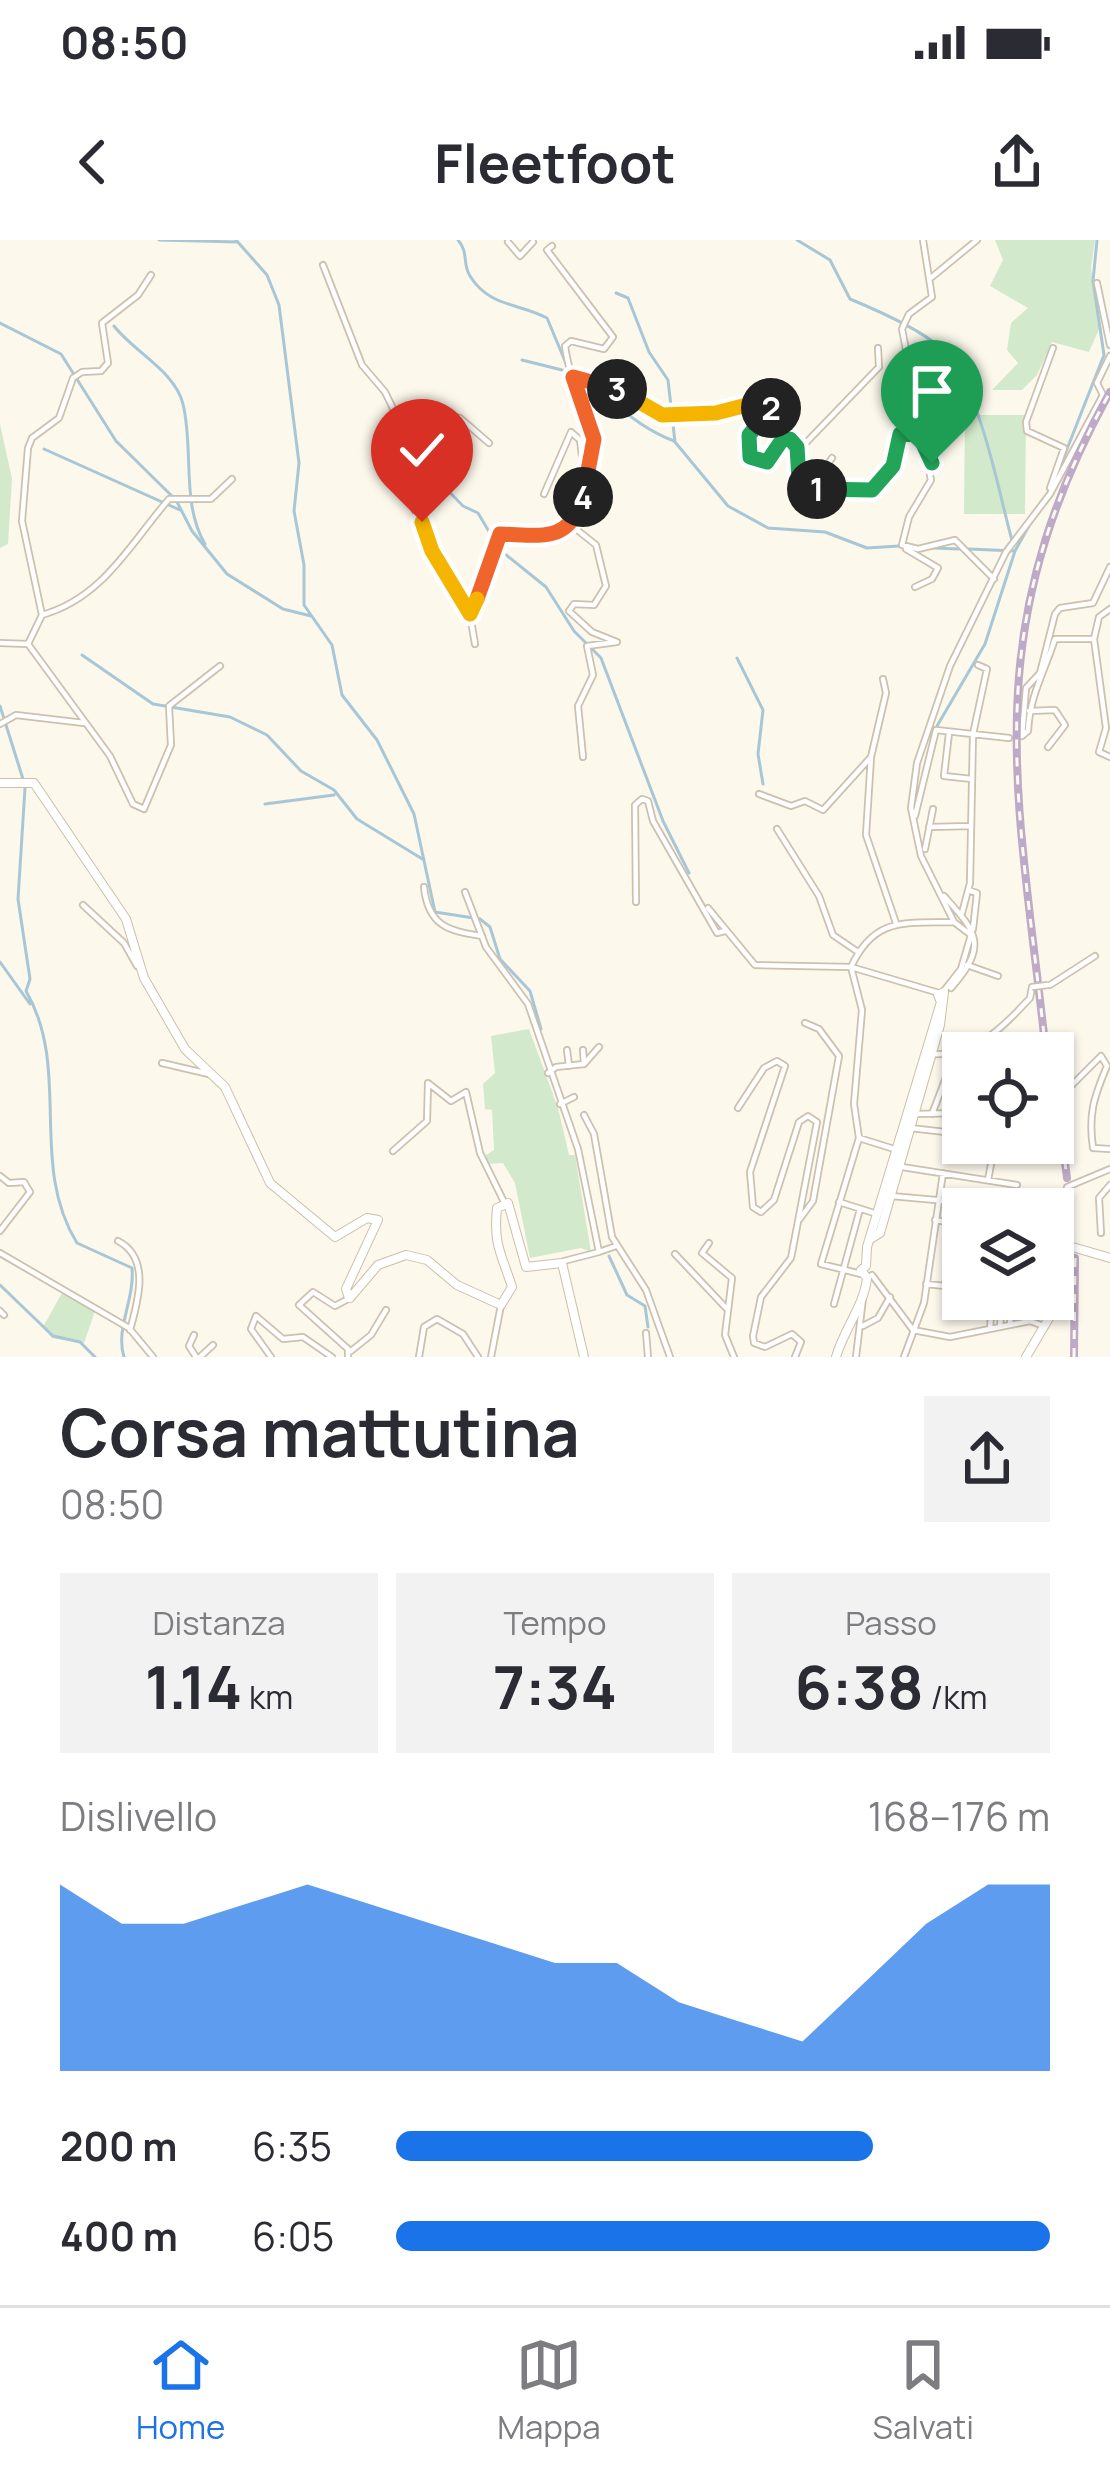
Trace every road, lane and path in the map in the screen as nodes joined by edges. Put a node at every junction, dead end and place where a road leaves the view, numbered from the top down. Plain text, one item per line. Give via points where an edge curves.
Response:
1 (923, 240) edge
2 (977, 240) edge
3 (534, 241) edge
4 (508, 242) edge
5 (323, 265) dead end
6 (151, 275) dead end
7 (932, 277) junction
8 (1097, 283) dead end
9 (1110, 345) edge
10 (878, 348) dead end
11 (1053, 348) dead end
12 (1110, 356) edge
13 (573, 377) junction
14 (402, 427) junction
15 (919, 435) junction
16 (489, 443) dead end
17 (796, 453) junction
18 (832, 458) dead end
19 (589, 474) junction
20 (232, 479) dead end
21 (811, 488) junction
22 (544, 494) dead end
23 (1050, 494) junction
24 (571, 525) junction
25 (906, 549) junction
26 (1110, 567) edge
27 (994, 579) junction
28 (916, 586) dead end
29 (1110, 609) edge
30 (470, 614) junction
31 (42, 615) junction
32 (1094, 639) junction
33 (0, 643) edge
34 (28, 644) junction
35 (475, 644) dead end
36 (978, 665) dead end
37 (220, 666) dead end
38 (883, 679) dead end
39 (1029, 711) junction
40 (84, 723) junction
41 (0, 724) edge
42 (949, 732) junction
43 (973, 734) junction
44 (1009, 737) dead end
45 (1048, 747) dead end
46 (583, 757) dead end
47 (871, 757) junction
48 (1110, 757) edge
49 (972, 779) junction
50 (0, 783) edge
51 (759, 794) dead end
52 (933, 809) dead end
53 (971, 826) junction
54 (929, 827) junction
55 (777, 830) dead end
56 (914, 834) junction
57 (925, 849) dead end
58 (424, 887) dead end
59 (969, 887) junction
60 (465, 892) dead end
61 (636, 902) dead end
62 (82, 905) dead end
63 (708, 908) dead end
64 (956, 914) junction
65 (896, 924) junction
66 (964, 924) junction
67 (973, 929) junction
68 (725, 932) junction
69 (482, 936) junction
70 (858, 952) junction
71 (1095, 956) dead end
72 (967, 965) junction
73 (139, 966) junction
74 (851, 967) junction
75 (998, 976) dead end
76 (943, 997) junction
77 (805, 1023) dead end
78 (992, 1032) edge
79 (598, 1047) dead end
80 (567, 1050) dead end
81 (583, 1050) dead end
82 (928, 1053) junction
83 (942, 1054) edge
84 (162, 1063) dead end
85 (584, 1064) junction
86 (568, 1066) junction
87 (548, 1073) junction
88 (213, 1075) junction
89 (1074, 1082) edge
90 (942, 1088) edge
91 (574, 1097) dead end
92 (560, 1104) junction
93 (738, 1108) dead end
94 (914, 1114) junction
95 (932, 1114) junction
96 (942, 1114) edge
97 (584, 1115) dead end
98 (910, 1128) junction
99 (942, 1132) edge
100 (859, 1138) junction
101 (895, 1149) junction
102 (1110, 1149) edge
103 (393, 1150) dead end
104 (991, 1164) edge
105 (895, 1167) junction
106 (1110, 1169) edge
107 (943, 1174) junction
108 (0, 1176) edge
109 (988, 1180) junction
110 (1017, 1185) dead end
111 (1110, 1185) edge
112 (1067, 1188) edge
113 (891, 1196) junction
114 (938, 1201) junction
115 (942, 1201) edge
116 (839, 1202) junction
117 (506, 1204) junction
118 (860, 1209) junction
119 (878, 1214) junction
120 (799, 1220) junction
121 (935, 1220) junction
122 (942, 1221) edge
123 (0, 1231) edge
124 (1101, 1233) dead end
125 (869, 1240) junction
126 (118, 1241) dead end
127 (709, 1243) dead end
128 (616, 1246) junction
129 (1074, 1247) edge
130 (931, 1251) junction
131 (599, 1252) junction
132 (942, 1252) edge
133 (0, 1253) edge
134 (675, 1254) dead end
135 (1110, 1258) edge
136 (562, 1263) junction
137 (840, 1270) junction
138 (866, 1273) junction
139 (926, 1284) junction
140 (942, 1286) edge
141 (891, 1296) junction
142 (349, 1298) junction
143 (863, 1298) junction
144 (834, 1304) dead end
145 (501, 1305) junction
146 (727, 1309) junction
147 (386, 1310) dead end
148 (991, 1320) edge
149 (1000, 1320) edge
150 (1010, 1320) edge
151 (1047, 1320) edge
152 (1010, 1325) junction
153 (863, 1326) junction
154 (1000, 1327) junction
155 (129, 1329) junction
156 (1045, 1329) junction
157 (990, 1330) junction
158 (646, 1333) dead end
159 (912, 1334) junction
160 (194, 1335) dead end
161 (213, 1346) dead end
162 (349, 1355) edge
163 (154, 1357) edge
164 (198, 1357) edge
165 (271, 1357) edge
166 (332, 1357) edge
167 (419, 1357) edge
168 (478, 1357) edge
169 (491, 1357) edge
170 (584, 1357) edge
171 (648, 1357) edge
172 (670, 1357) edge
173 (734, 1357) edge
174 (795, 1357) edge
175 (836, 1357) edge
176 (856, 1357) edge
177 (904, 1357) edge
178 (1026, 1357) edge

1 - 7 street
2 - 7 street
3 - 4 street via 520,256
3 - 13 street via 549,248 613,334 604,349 567,342
5 - 14 street via 362,365
6 - 31 street via 102,323 108,363 73,378 59,418 28,448 22,512
7 - 15 street via 931,301 902,326
8 - 9 street
10 - 17 street via 879,367
11 - 23 street via 1026,422 1027,431 1064,448
12 - 23 street via 1097,382 1103,395
13 - 17 street via 600,381 662,415 716,413 766,397 771,408 749,435 750,457 767,462 790,439
13 - 19 street via 594,439
14 - 16 street via 424,408 460,418
14 - 30 street via 401,484
15 - 21 street via 895,438 893,466 872,490
15 - 25 street via 931,480 902,536
17 - 21 street via 795,471
18 - 21 street
19 - 22 street via 571,432
19 - 24 street
20 - 31 street via 212,499 169,499 103,579
23 - 27 street
24 - 30 street via 551,536 500,534
24 - 46 street via 596,544 606,586 595,605 569,611 617,642 586,646 593,675 578,706
25 - 27 street via 955,541
25 - 28 street via 938,568
26 - 39 street via 1094,603 1055,614 1040,673 1026,688 1022,736
27 - 56 street via 925,736
29 - 32 street
30 - 35 street
31 - 34 street
32 - 39 street via 1054,639
32 - 48 street via 1106,728 1099,752
33 - 34 street
34 - 40 street
36 - 43 street via 987,675
37 - 40 street via 170,706 170,745 144,809
38 - 47 street
39 - 45 street via 1055,710 1065,725
40 - 41 street via 16,715
42 - 43 street
42 - 49 street via 944,776
42 - 56 street via 936,730 925,761
43 - 44 street
43 - 49 street
47 - 51 street via 823,810
47 - 65 street via 866,844
49 - 53 street
50 - 73 street via 36,785 126,920
52 - 54 street
53 - 54 street
53 - 59 street
54 - 57 street
55 - 70 street via 833,935
56 - 64 street
58 - 69 street via 441,926
59 - 64 street
59 - 67 street via 977,893
60 - 69 street
61 - 68 street via 641,799 699,906 717,933
62 - 73 street
63 - 68 street
64 - 65 street
64 - 66 street
64 - 66 street
65 - 70 street via 864,939
66 - 67 street
66 - 76 street via 969,951
67 - 72 street
68 - 74 street via 755,965
69 - 87 street via 522,992
70 - 74 street
71 - 78 street, bridge via 1032,987
72 - 75 street
72 - 76 street
73 - 88 street via 184,1049
74 - 76 street
74 - 100 street via 862,1010
76 - 82 street
77 - 120 street via 839,1056 813,1201
79 - 85 street
80 - 86 street
81 - 85 street
82 - 83 street
82 - 94 street
82 - 101 street
84 - 88 street
85 - 86 street
86 - 87 street
87 - 92 street
88 - 142 street via 274,1187 335,1238 367,1218 378,1220
89 - 102 street via 1096,1058 1106,1060 1090,1121 1094,1148
90 - 95 street
91 - 92 street
92 - 131 street
93 - 120 street via 764,1068 785,1066 748,1186 753,1207 765,1212 794,1131 813,1118
94 - 95 street
94 - 98 street
95 - 96 street
97 - 128 street
98 - 99 street
98 - 105 street
100 - 101 street
100 - 116 street
101 - 105 street
103 - 117 street via 428,1121 427,1084 450,1100 466,1091 480,1153
104 - 109 street
105 - 107 street
105 - 113 street
105 - 119 street
106 - 112 street
107 - 109 street
107 - 114 street
108 - 123 street via 30,1192
109 - 110 street
111 - 124 street via 1099,1198
113 - 114 street
113 - 125 street via 880,1233
114 - 115 street
114 - 121 street
116 - 118 street
116 - 137 street via 820,1264
117 - 136 street via 526,1267
117 - 145 street via 497,1208 497,1255 512,1287
118 - 119 street
118 - 137 street
119 - 125 street
120 - 174 street via 791,1258 761,1297 753,1336 765,1347 792,1334 800,1342
121 - 122 street
121 - 130 street
125 - 138 street
126 - 155 street via 140,1270
127 - 146 street via 702,1253 732,1278
128 - 131 street
128 - 172 street via 646,1290
129 - 135 street
130 - 132 street
130 - 139 street
131 - 136 street
133 - 155 street
134 - 146 street
136 - 170 street
137 - 138 street
137 - 144 street
138 - 141 street
138 - 143 street
139 - 140 street
139 - 159 street
141 - 153 street
141 - 159 street
142 - 145 street via 378,1265 406,1255
142 - 162 street via 335,1306 313,1292 299,1305
143 - 153 street
143 - 175 street
145 - 169 street
146 - 173 street
147 - 162 street
148 - 157 street
149 - 154 street
150 - 152 street
151 - 156 street
152 - 154 street
152 - 156 street via 1034,1321
153 - 176 street
154 - 157 street
155 - 163 street
156 - 178 street
157 - 159 street
158 - 171 street
159 - 177 street
160 - 164 street via 189,1346
161 - 164 street
165 - 166 street via 250,1327 256,1316 287,1341 303,1337
167 - 168 street via 424,1327 436,1318 463,1334

